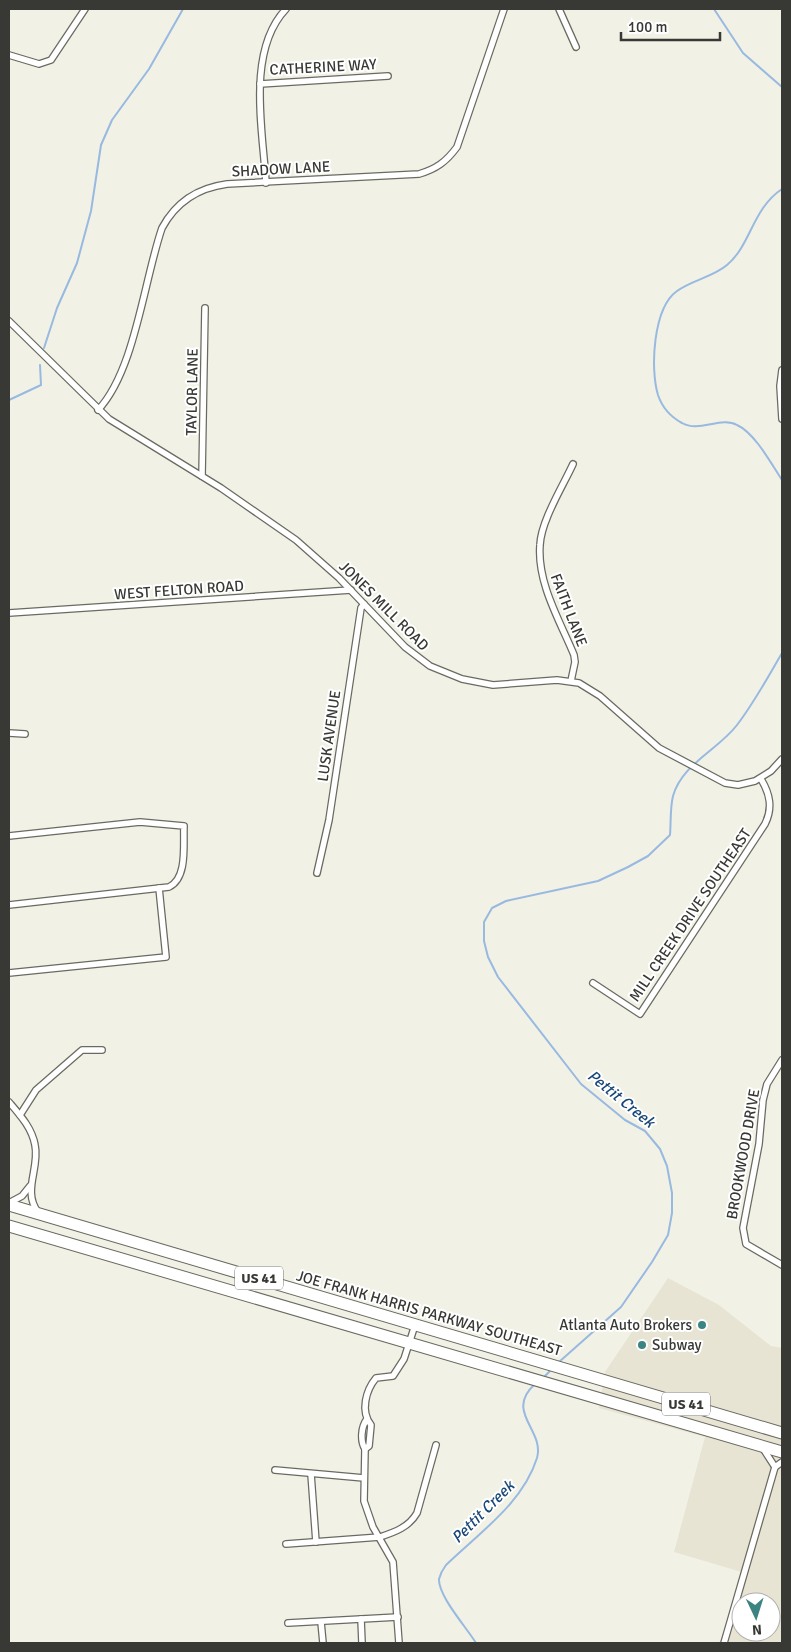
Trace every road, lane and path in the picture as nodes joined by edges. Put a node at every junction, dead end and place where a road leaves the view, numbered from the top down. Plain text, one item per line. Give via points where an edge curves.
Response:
1 (85, 9) edge
2 (286, 9) edge
3 (504, 9) edge
4 (560, 9) edge
5 (576, 47) dead end
6 (9, 55) edge
7 (388, 76) dead end
8 (260, 84) junction
9 (266, 183) junction
10 (205, 308) dead end
11 (9, 321) edge
12 (782, 370) edge
13 (782, 401) edge
14 (98, 410) junction
15 (782, 419) edge
16 (573, 464) dead end
17 (202, 476) junction
18 (351, 590) junction
19 (364, 604) junction
20 (9, 613) edge
21 (571, 681) junction
22 (9, 733) edge
23 (25, 734) dead end
24 (782, 760) edge
25 (761, 779) junction
26 (9, 836) edge
27 (317, 873) dead end
28 (159, 888) junction
29 (9, 905) edge
30 (9, 972) edge
31 (593, 983) dead end
32 (102, 1050) dead end
33 (782, 1060) edge
34 (9, 1102) edge
35 (20, 1115) junction
36 (31, 1184) junction
37 (9, 1204) edge
38 (41, 1215) junction
39 (9, 1226) edge
40 (782, 1265) edge
41 (415, 1325) junction
42 (410, 1343) junction
43 (782, 1433) edge
44 (436, 1445) dead end
45 (758, 1445) junction
46 (782, 1452) edge
47 (782, 1462) edge
48 (775, 1467) junction
49 (276, 1470) dead end
50 (311, 1474) junction
51 (364, 1478) junction
52 (380, 1537) junction
53 (316, 1542) junction
54 (286, 1544) dead end
55 (398, 1617) junction
56 (361, 1619) junction
57 (321, 1622) junction
58 (288, 1623) dead end
59 (323, 1643) edge
60 (362, 1643) edge
61 (399, 1643) edge
62 (724, 1643) edge

1 - 6 street via 51,60 39,64
2 - 8 street via 270,36 261,63
3 - 9 street, SHADOW LANE via 457,148 444,163 419,174
4 - 5 street
7 - 8 street, CATHERINE WAY
8 - 9 street
9 - 14 street, SHADOW LANE via 210,187 185,198 168,218 155,248 117,386
10 - 17 street, TAYLOR LANE
11 - 14 street, JONES MILL ROAD
12 - 13 street
13 - 15 street
14 - 17 street, JONES MILL ROAD via 120,428
16 - 21 street, FAITH LANE via 545,524 540,545 542,578 574,655
17 - 18 street, JONES MILL ROAD via 290,536
18 - 19 street, JONES MILL ROAD
18 - 20 street, WEST FELTON ROAD
19 - 21 street, JONES MILL ROAD via 417,657 455,677 498,685
19 - 27 street, LUSK AVENUE via 329,820
21 - 25 street, JONES MILL ROAD via 595,692 646,739 681,761 725,783 738,785
22 - 23 street
24 - 25 street, JONES MILL ROAD
25 - 31 street, MILL CREEK DRIVE SOUTHEAST via 769,793 770,815 640,1014
26 - 28 street via 140,822 184,826 179,879 170,887
28 - 29 street
28 - 30 street via 166,957
32 - 35 street via 82,1050 36,1090
33 - 40 street, BROOKWOOD DRIVE via 767,1084 743,1228 746,1244
34 - 35 street
35 - 36 street via 31,1131 35,1146 36,1166
36 - 37 street via 22,1196
36 - 38 street via 31,1199
37 - 38 highway, JOE FRANK HARRIS PARKWAY SOUTHEAST / US 41
38 - 41 highway, JOE FRANK HARRIS PARKWAY SOUTHEAST / US 41
39 - 42 highway, US 41
41 - 42 street
41 - 43 highway, JOE FRANK HARRIS PARKWAY SOUTHEAST / US 41
42 - 45 highway, US 41
42 - 51 street via 399,1369 393,1376 376,1378 365,1397 371,1429 369,1446 365,1449
44 - 52 street via 413,1520
45 - 46 highway, US 41
45 - 48 street via 770,1456
47 - 48 street
48 - 62 street
49 - 50 street
50 - 51 street
50 - 53 street
51 - 52 street via 366,1510
52 - 53 street
52 - 55 street via 393,1562
53 - 54 street
55 - 56 street
55 - 61 street
56 - 57 street
56 - 60 street
57 - 58 street
57 - 59 street

